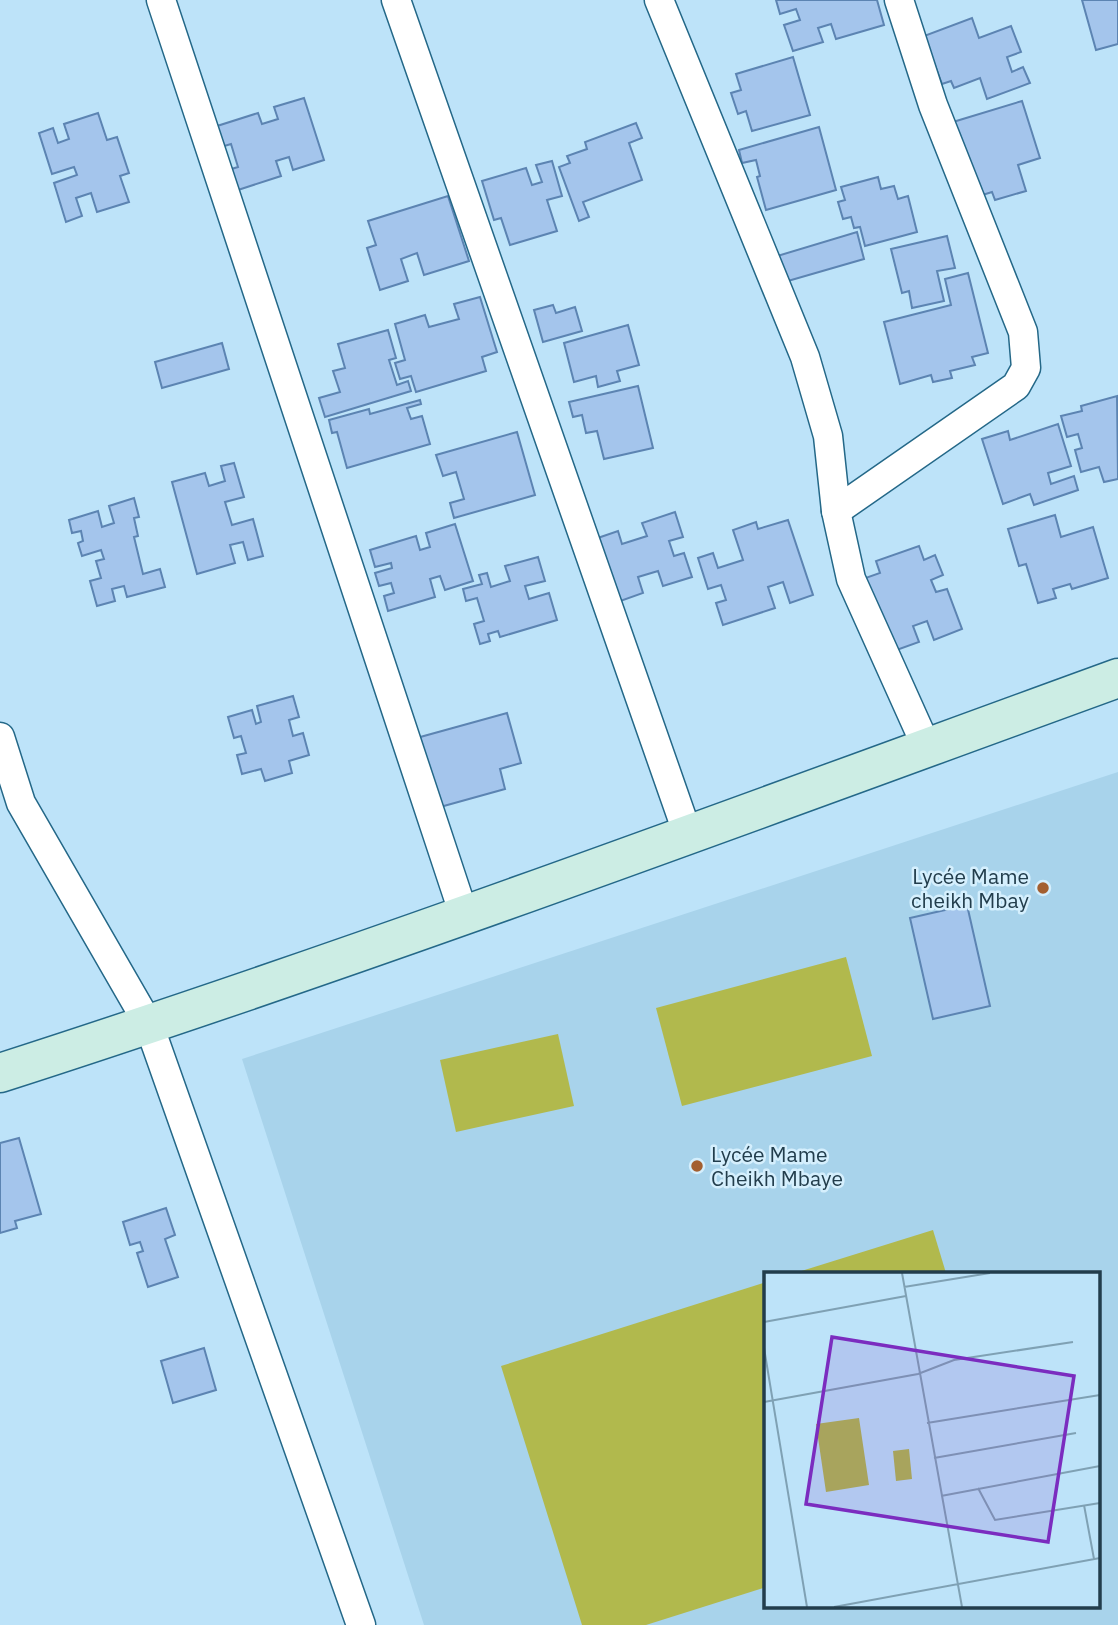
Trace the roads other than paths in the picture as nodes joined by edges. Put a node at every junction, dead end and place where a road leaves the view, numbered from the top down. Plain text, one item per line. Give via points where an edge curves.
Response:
1 (161, 0) edge
2 (396, 0) edge
3 (659, 0) edge
4 (899, 0) edge
5 (836, 510) junction
6 (1118, 678) edge
7 (0, 737) edge
8 (927, 748) junction
9 (688, 835) junction
10 (464, 915) junction
11 (149, 1025) junction
12 (0, 1073) edge
13 (361, 1625) edge

1 - 10 street
2 - 9 street
3 - 5 street via 804,357 828,436
4 - 5 street via 933,105 1023,332 1026,368 1016,386
5 - 8 street via 851,579
6 - 8 main road
7 - 11 street via 21,803
8 - 9 main road
9 - 10 main road
10 - 11 main road
11 - 12 main road
11 - 13 street

